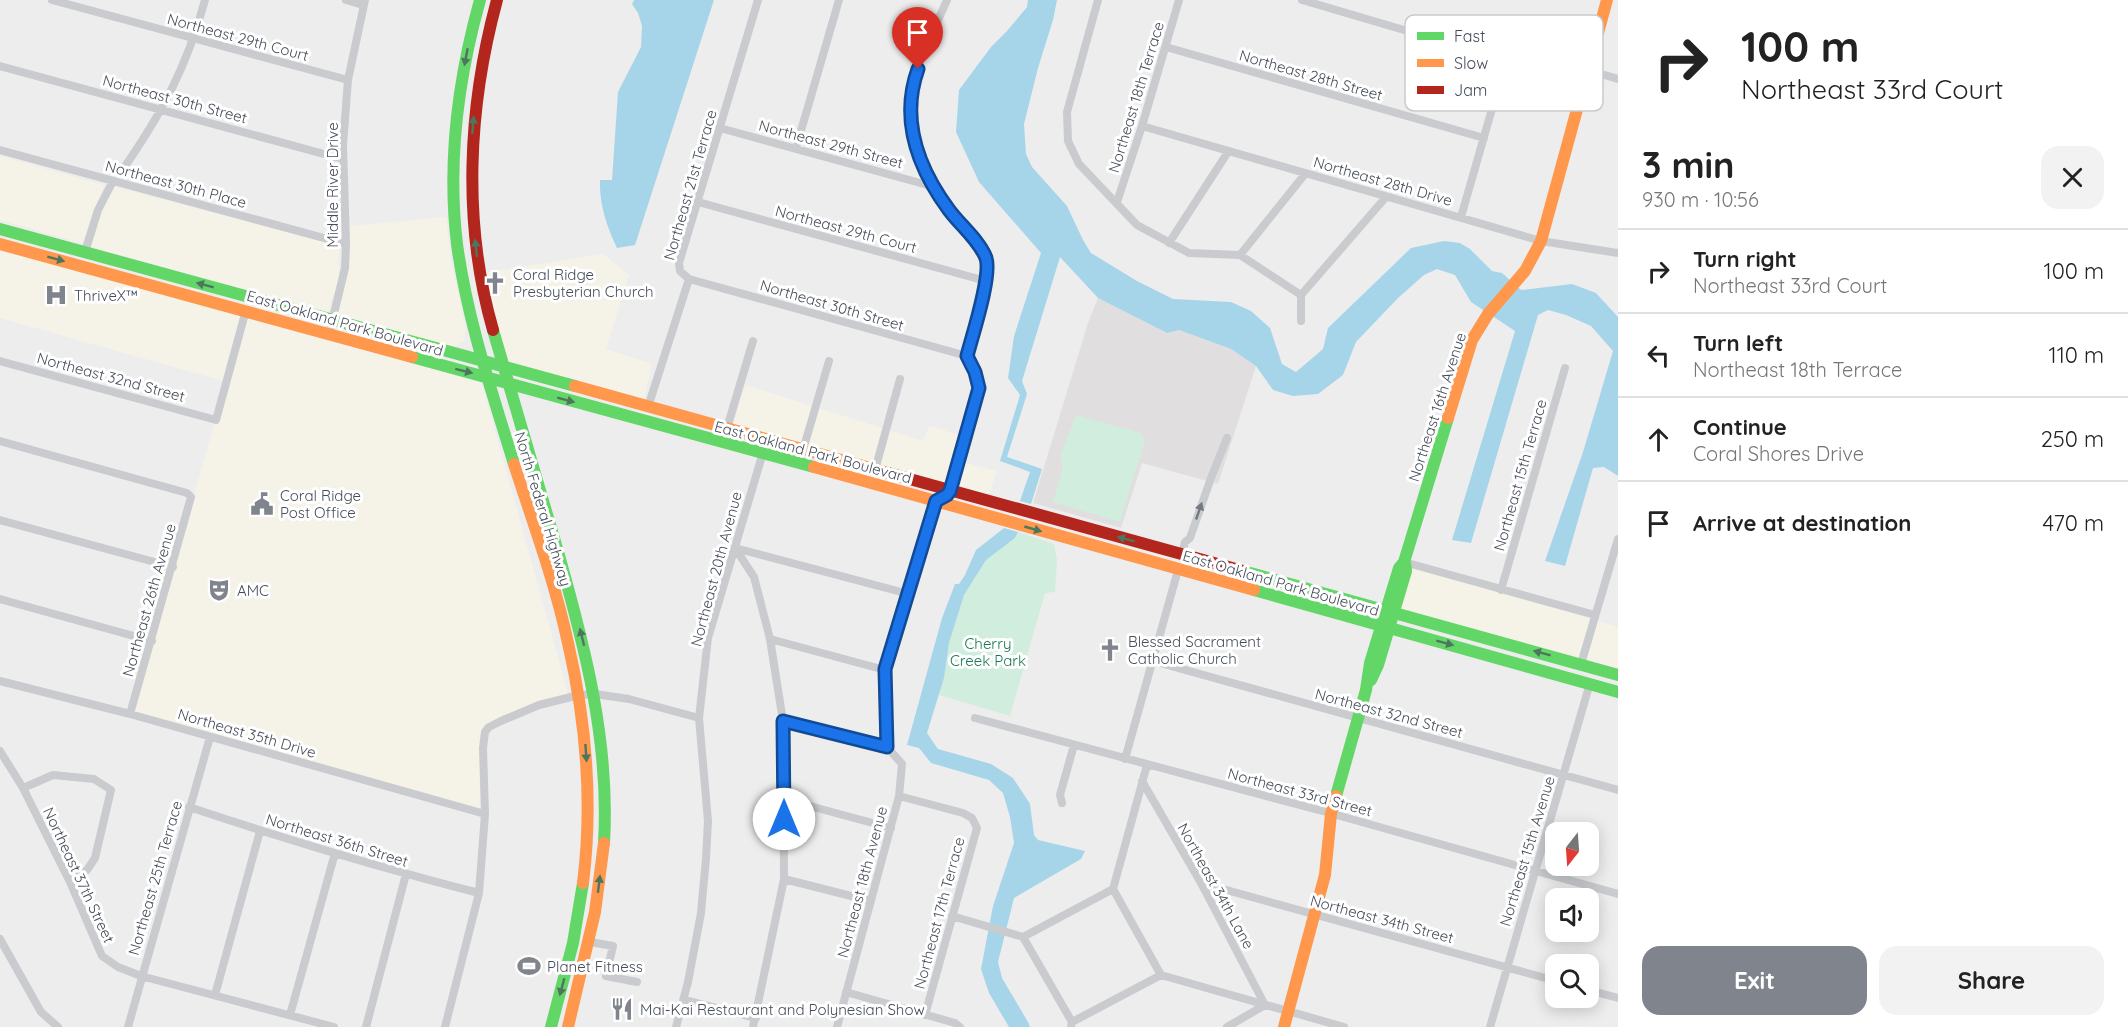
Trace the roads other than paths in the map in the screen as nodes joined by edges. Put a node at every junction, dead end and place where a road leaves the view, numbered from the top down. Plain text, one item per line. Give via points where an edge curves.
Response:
1 (52, 0) edge
2 (205, 0) edge
3 (346, 0) edge
4 (480, 0) edge
5 (497, 0) edge
6 (758, 0) edge
7 (839, 0) edge
8 (947, 0) edge
9 (1098, 0) edge
10 (1179, 0) edge
11 (1607, 0) edge
12 (1307, 1) edge
13 (364, 3) edge
14 (1603, 15) edge
15 (1405, 30) edge
16 (194, 39) junction
17 (1166, 47) junction
18 (0, 66) edge
19 (1603, 74) edge
20 (1618, 79) edge
21 (348, 81) junction
22 (162, 110) junction
23 (1492, 111) edge
24 (1576, 111) edge
25 (1142, 126) junction
26 (720, 128) junction
27 (1484, 138) junction
28 (796, 148) junction
29 (0, 150) edge
30 (1228, 152) junction
31 (343, 158) junction
32 (454, 162) junction
33 (121, 172) dead end
34 (1305, 174) junction
35 (113, 181) junction
36 (471, 183) junction
37 (935, 187) junction
38 (1386, 197) junction
39 (698, 202) junction
40 (1117, 202) junction
41 (1461, 217) junction
42 (4, 232) edge
43 (1540, 241) junction
44 (1169, 243) junction
45 (0, 244) edge
46 (346, 244) junction
47 (85, 252) junction
48 (1618, 253) edge
49 (1240, 255) junction
50 (689, 279) junction
51 (986, 281) junction
52 (241, 295) junction
53 (1302, 295) junction
54 (261, 300) junction
55 (227, 305) junction
56 (246, 310) junction
57 (333, 321) junction
58 (1301, 321) dead end
59 (472, 325) junction
60 (329, 334) junction
61 (753, 341) dead end
62 (454, 353) junction
63 (967, 356) junction
64 (0, 360) edge
65 (482, 361) junction
66 (829, 361) dead end
67 (503, 366) junction
68 (1565, 368) dead end
69 (488, 377) junction
70 (900, 379) dead end
71 (509, 384) junction
72 (644, 406) junction
73 (624, 416) junction
74 (727, 428) junction
75 (1227, 438) dead end
76 (767, 440) junction
77 (0, 441) edge
78 (803, 450) junction
79 (762, 454) junction
80 (875, 470) junction
81 (522, 490) junction
82 (950, 491) junction
83 (936, 501) junction
84 (1006, 506) junction
85 (995, 518) junction
86 (0, 520) edge
87 (551, 528) junction
88 (534, 531) junction
89 (1618, 539) edge
90 (557, 548) junction
91 (735, 548) junction
92 (1184, 548) junction
93 (1198, 559) junction
94 (1404, 562) junction
95 (1163, 566) junction
96 (173, 567) junction
97 (1178, 570) junction
98 (1500, 590) junction
99 (909, 594) junction
100 (0, 599) edge
101 (1389, 611) junction
102 (1595, 615) junction
103 (1385, 627) junction
104 (770, 639) junction
105 (152, 640) junction
106 (1153, 661) junction
107 (1581, 664) junction
108 (885, 669) junction
109 (1612, 674) edge
110 (0, 681) edge
111 (1590, 683) junction
112 (1618, 692) edge
113 (579, 694) junction
114 (595, 694) junction
115 (130, 714) junction
116 (699, 718) junction
117 (975, 718) dead end
118 (1358, 718) junction
119 (783, 721) junction
120 (210, 737) junction
121 (1074, 745) junction
122 (887, 747) junction
123 (0, 751) edge
124 (1125, 759) junction
125 (1147, 765) junction
126 (1563, 775) junction
127 (1142, 781) junction
128 (23, 788) junction
129 (1618, 790) edge
130 (899, 796) junction
131 (784, 799) junction
132 (1062, 803) dead end
133 (189, 807) junction
134 (485, 814) junction
135 (1331, 814) junction
136 (891, 828) junction
137 (260, 831) junction
138 (335, 853) junction
139 (1534, 871) junction
140 (406, 874) junction
141 (783, 879) junction
142 (70, 882) junction
143 (1201, 883) junction
144 (1113, 889) junction
145 (479, 893) junction
146 (1618, 894) edge
147 (871, 901) junction
148 (1315, 914) junction
149 (578, 916) junction
150 (952, 916) junction
151 (1023, 937) junction
152 (0, 939) edge
153 (590, 942) junction
154 (1506, 968) junction
155 (1161, 975) junction
156 (141, 976) junction
157 (1545, 978) edge
158 (637, 982) dead end
159 (846, 992) junction
160 (1599, 993) edge
161 (214, 995) junction
162 (1618, 998) edge
163 (684, 1000) junction
164 (1265, 1005) junction
165 (1288, 1011) junction
166 (290, 1015) junction
167 (925, 1015) junction
168 (754, 1022) edge
169 (1072, 1024) edge
170 (58, 1027) edge
171 (128, 1027) edge
172 (334, 1027) edge
173 (366, 1027) edge
174 (445, 1027) edge
175 (551, 1027) edge
176 (568, 1027) edge
177 (676, 1027) edge
178 (837, 1027) edge
179 (960, 1027) edge
180 (1227, 1027) edge
181 (1284, 1027) edge
182 (1344, 1027) edge
183 (1490, 1027) edge

1 - 16 street, Northeast 29th Court
2 - 16 street
3 - 13 street
4 -> 32 main road, North Federal Highway via 459,96
36 -> 5 main road, North Federal Highway via 478,80
6 - 26 street, Northeast 21st Terrace
7 - 28 street
8 - 37 street via 912,87 910,116 915,143
9 - 40 street via 1067,112 1068,141 1079,164
10 - 17 street, Northeast 18th Terrace
11 - 14 main road, Northeast 16th Avenue
12 - 15 street
13 - 21 street, Middle River Drive
16 - 21 street, Northeast 29th Court
16 - 22 street
17 - 25 street, Northeast 18th Terrace
17 - 27 street, Northeast 28th Street
18 - 22 street, Northeast 30th Street
19 - 20 street
21 - 31 street, Middle River Drive
22 - 31 street, Northeast 30th Street
22 - 33 street
23 - 27 street
24 - 43 main road, Northeast 16th Avenue
25 - 30 street, Northeast 28th Drive
25 - 40 street, Northeast 18th Terrace
26 - 28 street, Northeast 29th Street
26 - 39 street, Northeast 21st Terrace
27 - 41 street
28 - 37 street, Northeast 29th Street
29 - 35 street, Northeast 30th Place
30 - 34 street, Northeast 28th Drive
30 - 44 street
31 - 46 street, Middle River Drive
32 - 36 main road via 459,176
32 - 59 main road, North Federal Highway via 457,239
34 - 38 street, Northeast 28th Drive
34 - 49 street
35 - 46 street, Northeast 30th Place
35 - 47 street via 98,210
67 -> 36 main road, North Federal Highway via 479,270
37 - 51 street via 986,258
38 - 41 street, Northeast 28th Drive
38 - 53 street
39 - 50 street, Northeast 21st Terrace via 679,263 680,271
39 - 51 street, Northeast 29th Court
40 - 44 street via 1137,225
41 - 43 street, Northeast 28th Drive
42 - 47 main road, East Oakland Park Boulevard
43 - 48 street, Northeast 28th Drive
43 - 94 main road, Northeast 16th Avenue via 1525,271 1488,314 1468,350
44 - 49 street via 1189,253
45 -> 55 main road, East Oakland Park Boulevard
46 - 57 street, Middle River Drive via 345,268
52 -> 47 main road, East Oakland Park Boulevard
49 - 53 street
50 - 63 street, Northeast 30th Street
50 - 72 street, Northeast 21st Terrace
51 - 63 street
52 - 54 main road, East Oakland Park Boulevard
52 - 55 main road via 236,303
53 - 58 street
54 - 56 main road
54 - 57 main road, East Oakland Park Boulevard
55 - 56 main road, East Oakland Park Boulevard
56 - 60 main road, East Oakland Park Boulevard
56 - 64 street, Northeast 32nd Street via 216,420
57 - 60 street, Middle River Drive
57 - 62 main road, East Oakland Park Boulevard
59 - 62 main road via 465,347
59 - 65 main road, North Federal Highway
60 -> 69 main road, East Oakland Park Boulevard
61 - 74 street
62 - 65 main road, East Oakland Park Boulevard
63 - 82 street via 979,388
65 - 67 main road, East Oakland Park Boulevard
65 - 69 main road, North Federal Highway
66 - 78 street
67 - 71 main road, North Federal Highway
67 - 72 main road, East Oakland Park Boulevard
68 - 98 street, Northeast 15th Terrace
69 - 71 main road, East Oakland Park Boulevard
69 - 81 main road, North Federal Highway
70 - 80 street
71 -> 73 main road, East Oakland Park Boulevard
71 - 87 main road, North Federal Highway
72 - 73 main road via 632,407
72 - 74 main road, East Oakland Park Boulevard
73 - 79 main road, East Oakland Park Boulevard
74 - 76 main road, East Oakland Park Boulevard
92 -> 75 street
76 - 78 main road, East Oakland Park Boulevard
76 - 79 street, Northeast 20th Avenue
77 - 96 street, Northeast 26th Avenue via 188,493 191,502
78 - 80 main road, East Oakland Park Boulevard
79 - 83 main road, East Oakland Park Boulevard
79 - 91 street, Northeast 20th Avenue
80 - 82 main road, East Oakland Park Boulevard
81 - 87 main road via 530,496 537,519
81 - 88 main road, North Federal Highway
82 - 83 main road
82 - 84 main road, East Oakland Park Boulevard
83 - 85 main road, East Oakland Park Boulevard
83 - 99 street
84 - 85 main road via 997,511
92 -> 84 main road, East Oakland Park Boulevard
85 -> 95 main road, East Oakland Park Boulevard
86 - 96 street
87 - 90 main road, North Federal Highway
88 - 90 main road via 546,536
88 - 113 main road, North Federal Highway via 568,641
89 - 102 street
114 -> 90 main road, North Federal Highway
91 - 99 street
91 - 104 street via 754,577
91 - 116 street, Northeast 20th Avenue via 708,638
92 - 93 main road, East Oakland Park Boulevard
92 - 95 main road via 1178,560
93 - 97 main road
93 - 101 main road, East Oakland Park Boulevard
94 - 98 street
94 - 101 main road, Northeast 16th Avenue via 1406,571
95 - 97 main road, East Oakland Park Boulevard
96 - 105 street, Northeast 26th Avenue
97 - 103 main road, East Oakland Park Boulevard
97 - 106 street
98 - 102 street
99 - 108 street
100 - 105 street
101 - 103 main road, Northeast 16th Avenue
107 -> 101 main road, East Oakland Park Boulevard
102 - 107 street
103 -> 111 main road, East Oakland Park Boulevard
103 - 118 main road, Northeast 16th Avenue via 1378,665
104 - 108 street
104 - 119 street
105 - 115 street, Northeast 26th Avenue
106 - 118 street, Northeast 32nd Street
106 - 124 street
107 - 109 main road, East Oakland Park Boulevard
108 - 122 street
109 - 111 main road via 1597,675
110 - 115 street, Northeast 35th Drive
111 - 112 main road, East Oakland Park Boulevard
111 - 126 street, Northeast 15th Avenue
113 - 114 street
113 - 134 street via 539,705 489,727 484,737
113 -> 149 main road, North Federal Highway via 588,815
114 - 116 street
153 -> 114 main road, North Federal Highway via 600,880 605,797
115 - 120 street, Northeast 35th Drive
116 - 163 street, Northeast 20th Avenue via 708,821 701,913
117 - 121 street, Northeast 33rd Street
118 - 126 street, Northeast 32nd Street
118 - 135 main road, Northeast 16th Avenue
119 - 122 street
119 - 131 street
120 - 133 street, Northeast 25th Terrace
120 - 134 street, Northeast 35th Drive
121 - 124 street, Northeast 33rd Street
121 - 132 street via 1060,795
122 - 130 street, Northeast 18th Avenue via 903,765
123 - 128 street, Northeast 37th Street
124 - 125 street, Northeast 33rd Street
125 - 127 street
125 - 135 street, Northeast 33rd Street
126 - 129 street, Northeast 32nd Street
126 - 139 street, Northeast 15th Avenue
127 - 143 street, Northeast 34th Lane
127 - 144 street
128 - 142 street, Northeast 37th Street
128 - 142 street via 52,775 94,779 111,790 95,858 87,870
130 - 136 street, Northeast 18th Avenue
130 - 150 street, Northeast 17th Terrace via 963,813 972,818 977,828
131 - 136 street
131 - 141 street
133 - 137 street, Northeast 36th Street
133 - 156 street, Northeast 25th Terrace
134 - 145 street
135 - 139 street, Northeast 33rd Street
135 - 148 main road, Northeast 16th Avenue via 1325,875
136 - 147 street, Northeast 18th Avenue
137 - 138 street, Northeast 36th Street
137 - 161 street
138 - 140 street, Northeast 36th Street
138 - 166 street
139 - 146 street, Northeast 33rd Street
139 - 154 street, Northeast 15th Avenue
140 - 145 street, Northeast 36th Street
140 - 173 street
141 - 147 street
141 - 168 street
142 - 156 street, Northeast 37th Street via 102,956
143 - 148 street, Northeast 34th Street
143 - 164 street, Northeast 34th Lane
144 - 151 street
144 - 155 street
145 - 174 street
147 - 159 street, Northeast 18th Avenue
148 - 154 street, Northeast 34th Street
148 - 165 main road, Northeast 16th Avenue
149 - 153 main road via 587,925
149 -> 175 main road, North Federal Highway
150 - 151 street
150 - 167 street, Northeast 17th Terrace
151 - 169 street
152 - 170 street via 41,1012
153 - 158 street via 613,946 606,976
153 - 176 main road, North Federal Highway
154 - 157 street, Northeast 34th Street
154 - 183 street, Northeast 15th Avenue
155 - 164 street
155 - 169 street
156 - 161 street, Northeast 37th Street
156 - 171 street, Northeast 25th Terrace
159 - 167 street
159 - 178 street, Northeast 18th Avenue
160 - 162 street
161 - 166 street, Northeast 37th Street
163 - 168 street
163 - 177 street, Northeast 20th Avenue
164 - 165 street
164 - 180 street
165 - 181 main road, Northeast 16th Avenue
165 - 182 street
166 - 172 street, Northeast 37th Street
167 - 179 street

